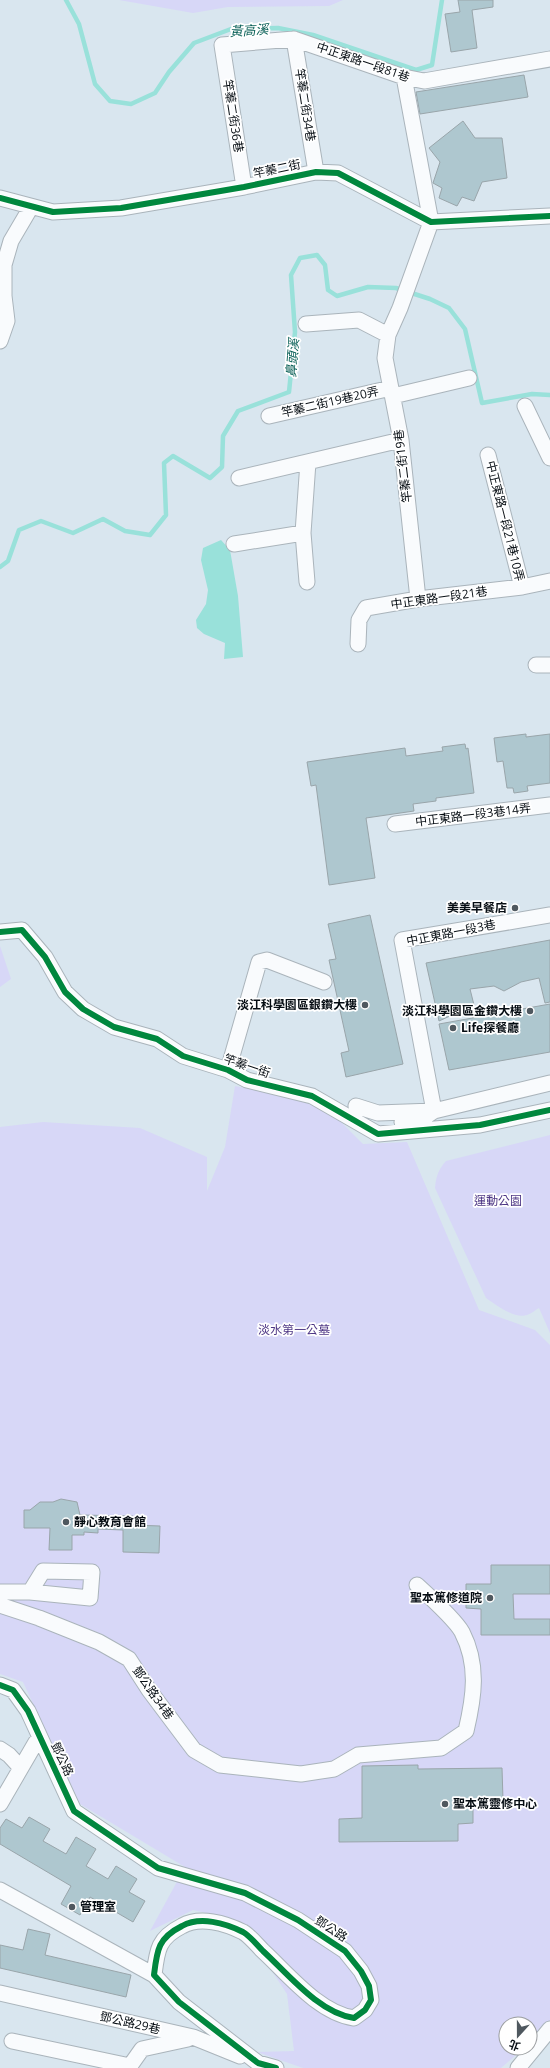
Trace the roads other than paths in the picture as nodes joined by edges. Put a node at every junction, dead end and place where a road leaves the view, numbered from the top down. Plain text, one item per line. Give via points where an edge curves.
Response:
1 (294, 39) junction
2 (222, 45) joint
3 (550, 59) edge
4 (404, 77) junction
5 (316, 172) junction
6 (244, 187) junction
7 (0, 198) edge
8 (31, 207) junction
9 (550, 216) edge
10 (431, 222) junction
11 (306, 324) dead end
12 (388, 335) junction
13 (0, 341) edge
14 (469, 378) dead end
15 (392, 392) junction
16 (525, 406) dead end
17 (269, 416) dead end
18 (401, 440) junction
19 (488, 455) dead end
20 (550, 458) edge
21 (308, 462) junction
22 (239, 478) dead end
23 (303, 533) junction
24 (234, 544) dead end
25 (550, 581) edge
26 (307, 582) dead end
27 (522, 587) junction
28 (418, 599) junction
29 (358, 644) dead end
30 (550, 806) edge
31 (395, 824) dead end
32 (550, 915) edge
33 (0, 932) edge
34 (324, 982) dead end
35 (228, 1070) junction
36 (550, 1083) edge
37 (434, 1110) junction
38 (550, 1110) edge
39 (354, 1113) junction
40 (417, 1585) dead end
41 (0, 1592) edge
42 (30, 1592) dead end
43 (0, 1605) edge
44 (0, 1685) edge
45 (36, 1742) dead end
46 (0, 1749) edge
47 (20, 1767) junction
48 (0, 1804) edge
49 (0, 1890) edge
50 (154, 1975) junction
51 (0, 1993) edge
52 (550, 2029) edge
53 (193, 2037) junction
54 (12, 2041) dead end
55 (256, 2066) edge
56 (276, 2068) edge
57 (518, 2068) edge

1 - 2 street, 中正東路一段81巷
1 - 4 street, 中正東路一段81巷
1 - 5 street, 竿蓁二街34巷
2 - 6 street, 竿蓁二街36巷
3 - 4 street, 中正東路一段81巷 via 424,81
4 - 10 street
5 - 6 street, 竿蓁二街
5 - 10 street, 竿蓁二街 via 338,173
6 - 8 street, 竿蓁二街 via 121,208 53,212
7 - 8 street, 竿蓁二街
8 - 13 street via 11,241 4,265 7,321
9 - 10 street
10 - 12 street, 竿蓁二街19巷
11 - 12 street via 359,320
12 - 15 street, 竿蓁二街19巷 via 385,358
14 - 15 street, 竿蓁二街19巷20弄
15 - 17 street, 竿蓁二街19巷20弄
15 - 18 street, 竿蓁二街19巷
16 - 20 street
18 - 21 street
18 - 28 street, 竿蓁二街19巷
19 - 27 street, 中正東路一段21巷10弄
21 - 22 street
21 - 23 street
23 - 24 street
23 - 26 street
25 - 27 street, 中正東路一段21巷
27 - 28 street, 中正東路一段21巷
28 - 29 street, 中正東路一段21巷 via 366,608 359,620
30 - 31 street, 中正東路一段3巷14弄
32 - 37 street, 中正東路一段3巷 via 402,940
33 - 35 street, 竿蓁一街 via 22,930 45,958 65,992 83,1009 114,1027 156,1039 183,1056
34 - 35 street via 267,960 259,962
35 - 39 street, 竿蓁一街 via 247,1080 312,1096 339,1110
36 - 37 street
37 - 39 street
38 - 39 street, 竿蓁一街 via 480,1125 378,1134
40 - 43 street, 鄧公路34巷 via 462,1631 474,1664 473,1701 466,1731 441,1748 358,1755 334,1769 301,1774 220,1765 194,1750 129,1659 100,1642
41 - 42 street
44 - 50 street, 鄧公路 via 14,1690 28,1711 74,1811 158,1868 245,1893 298,1920 345,1951 369,1986 371,2000 365,2010 354,2018 341,2016 317,2002 243,1933 217,1922 192,1920 167,1933 157,1953
45 - 47 street
46 - 47 street via 9,1754
47 - 48 street
49 - 50 street
50 - 55 street via 178,2002
51 - 53 street, 鄧公路29巷
52 - 57 street
53 - 54 street via 142,2049 130,2066
53 - 55 street, 鄧公路29巷
55 - 56 street

